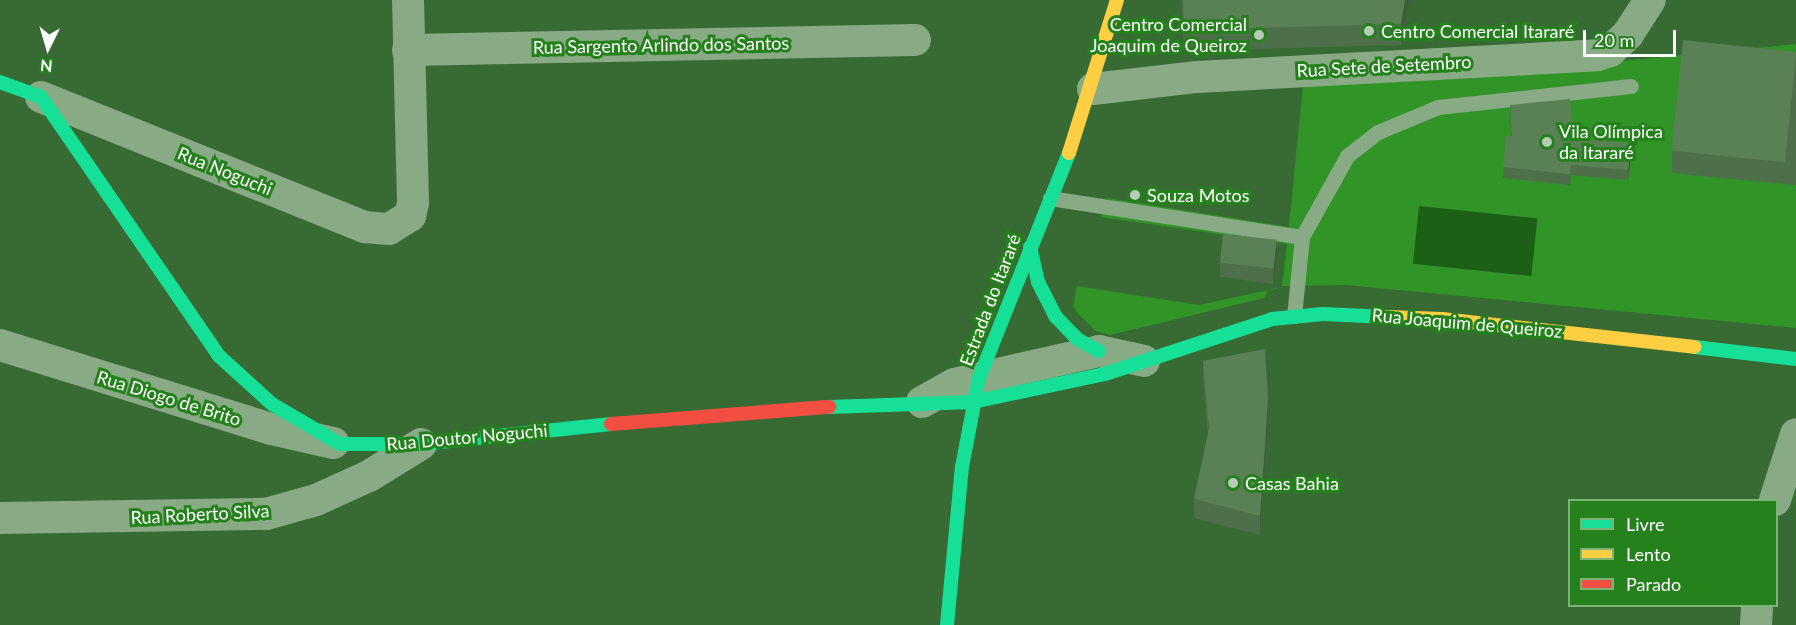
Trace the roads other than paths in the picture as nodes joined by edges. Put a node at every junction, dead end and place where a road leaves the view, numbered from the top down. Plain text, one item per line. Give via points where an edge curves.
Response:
1 (408, 0) edge
2 (1118, 0) edge
3 (1650, 0) edge
4 (915, 40) dead end
5 (408, 50) junction
6 (0, 82) edge
7 (1631, 86) dead end
8 (1093, 89) junction
9 (41, 97) junction
10 (1050, 198) junction
11 (1302, 237) junction
12 (1030, 247) junction
13 (1294, 316) junction
14 (0, 345) edge
15 (1099, 351) junction
16 (1796, 359) edge
17 (1144, 361) junction
18 (976, 390) junction
19 (922, 402) joint
20 (1796, 434) edge
21 (340, 444) junction
22 (421, 444) junction
23 (1776, 499) edge
24 (0, 518) edge
25 (1757, 607) edge
26 (947, 625) edge
27 (1756, 625) edge

1 - 5 street
2 - 8 street, Estrada do Itararé
3 - 8 street, Rua Sete de Setembro via 1628,33 1610,51 1597,55 1219,76
4 - 5 street, Rua Sargento Arlindo dos Santos
5 - 9 street, Rua Noguchi via 413,203 410,216 389,229 365,227
6 - 9 street
7 - 11 lane via 1478,100 1405,118 1378,132 1347,156
8 - 10 street, Estrada do Itararé
9 - 21 street via 219,356 272,404
10 - 11 lane
10 - 12 street, Estrada do Itararé
11 - 13 lane
12 - 15 street via 1038,282 1056,317 1077,339
12 - 18 street, Estrada do Itararé
13 - 16 street, Rua Joaquim de Queiroz via 1377,314 1442,319
13 - 17 street, Rua Joaquim de Queiroz via 1256,323
14 - 21 street, Rua Diogo de Brito via 271,429
15 - 17 street
15 - 18 street
17 - 18 street, Rua Joaquim de Queiroz via 1105,374
18 - 19 street, Rua Doutor Noguchi via 954,384
18 - 26 street, Estrada do Itararé via 962,467
19 - 22 street, Rua Doutor Noguchi via 571,427
20 - 23 street
21 - 22 street, Rua Doutor Noguchi
22 - 24 street, Rua Roberto Silva via 369,476 316,500 266,514
25 - 27 street

